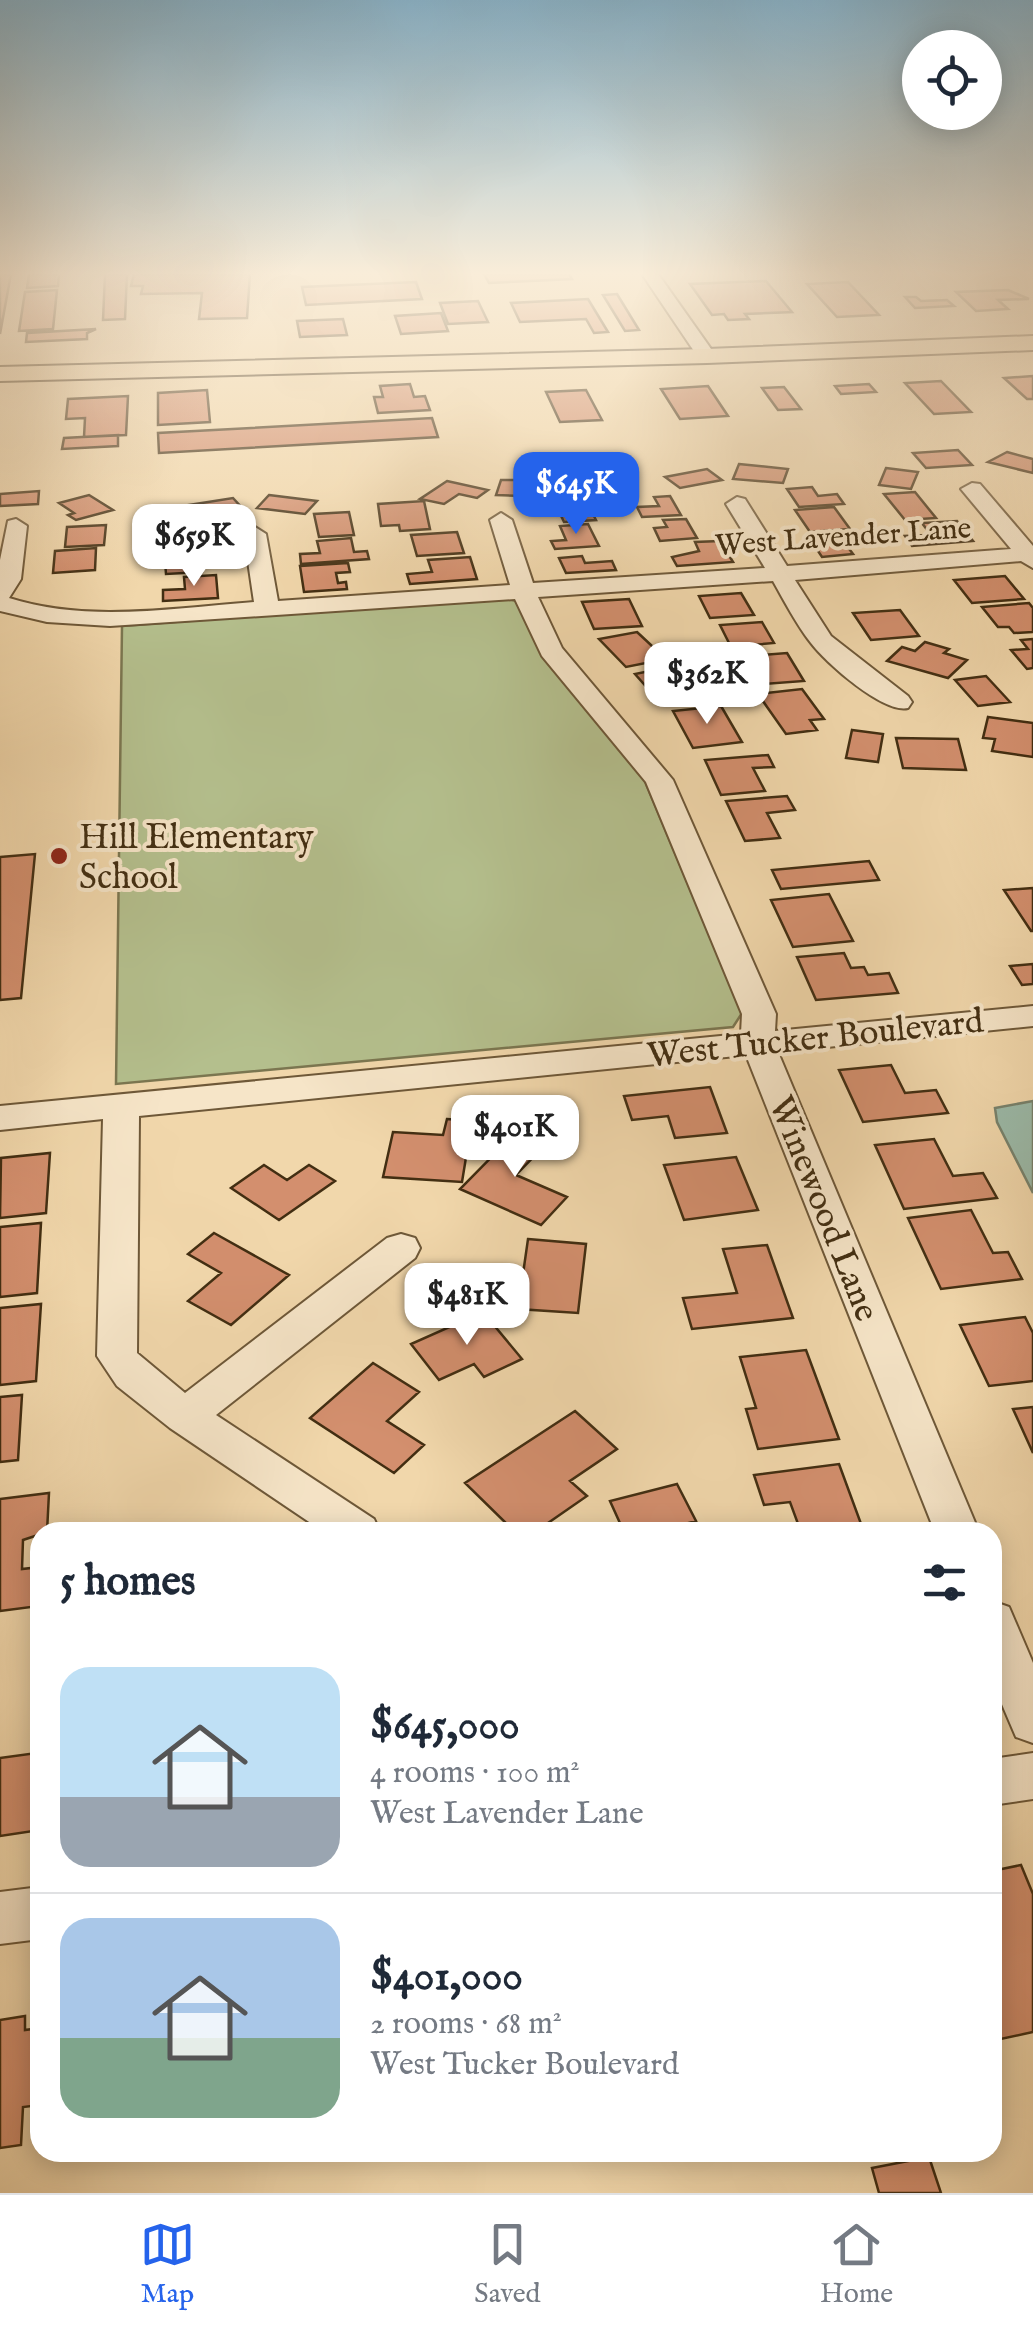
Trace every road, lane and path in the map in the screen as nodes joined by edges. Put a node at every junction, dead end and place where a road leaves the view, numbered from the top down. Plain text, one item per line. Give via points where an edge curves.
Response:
1 (972, 489) dead end
2 (737, 504) dead end
3 (500, 520) dead end
4 (16, 526) dead end
5 (255, 534) dead end
6 (1031, 556) edge
7 (780, 573) junction
8 (524, 591) junction
9 (0, 594) edge
10 (0, 603) edge
11 (267, 608) junction
12 (899, 702) dead end
13 (1033, 1016) edge
14 (758, 1042) junction
15 (121, 1106) junction
16 (0, 1118) edge
17 (401, 1248) dead end
18 (185, 1416) junction
19 (343, 1522) edge
20 (952, 1522) edge
21 (1002, 1645) edge
22 (1033, 1721) edge
23 (1033, 1776) edge
24 (1002, 1781) edge
25 (30, 1914) edge
26 (0, 1918) edge

1 - 6 street
2 - 7 street
3 - 8 street, Winewood Lane
4 - 9 street
5 - 11 street
6 - 7 street, West Lavender Lane
7 - 8 street, West Lavender Lane
7 - 12 street via 820,640
8 - 11 street, West Lavender Lane
8 - 14 street, Winewood Lane via 551,651 659,780 759,1014
10 - 11 street, West Lavender Lane via 30,614 96,619
13 - 14 street, West Tucker Boulevard
14 - 15 street, West Tucker Boulevard
14 - 20 street, Winewood Lane
15 - 16 street, West Tucker Boulevard
15 - 18 street via 118,1356
17 - 18 street
18 - 19 street
21 - 22 street
23 - 24 street
25 - 26 street

